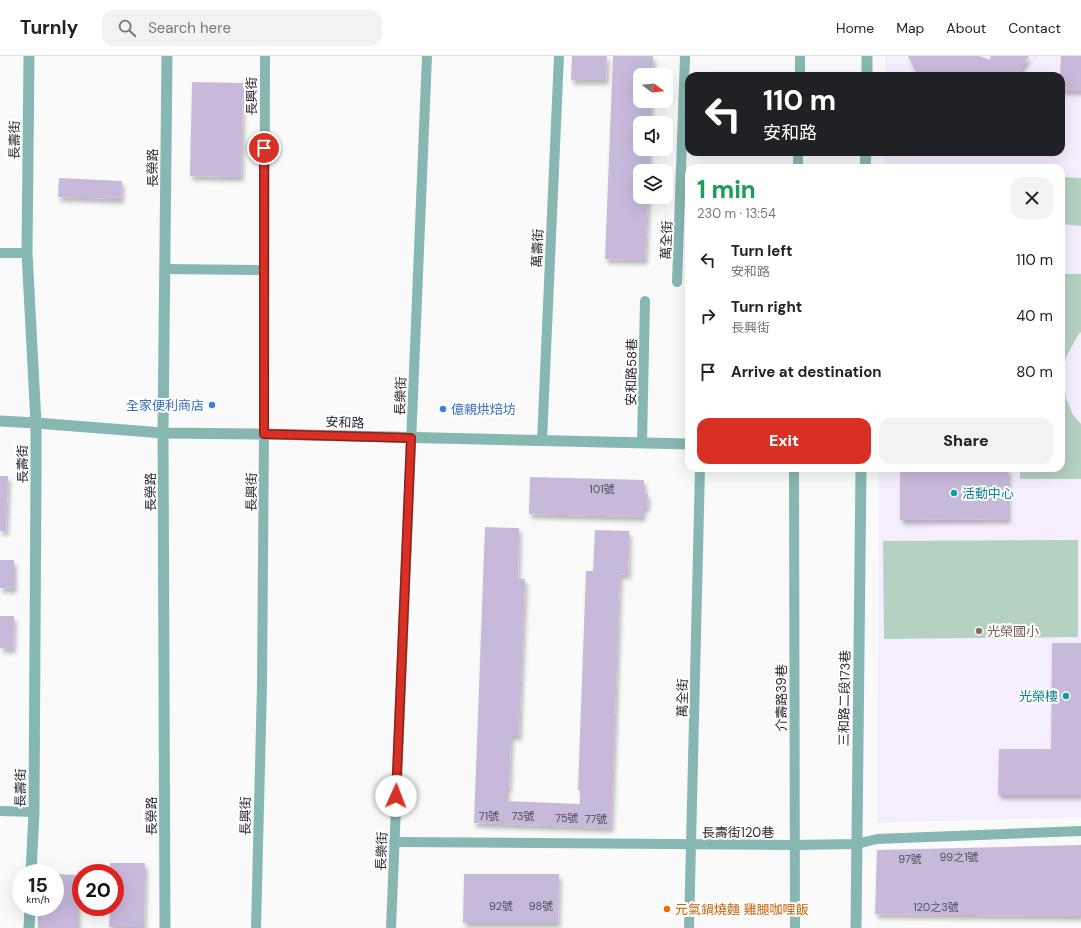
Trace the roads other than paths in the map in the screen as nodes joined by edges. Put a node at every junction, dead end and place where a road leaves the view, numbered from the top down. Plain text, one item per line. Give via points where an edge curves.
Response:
1 (29, 56) edge
2 (167, 56) edge
3 (264, 56) edge
4 (427, 56) edge
5 (559, 56) edge
6 (685, 56) edge
7 (800, 56) edge
8 (867, 56) edge
9 (800, 72) edge
10 (867, 72) edge
11 (0, 253) edge
12 (26, 253) junction
13 (165, 269) junction
14 (264, 270) junction
15 (677, 282) dead end
16 (645, 301) dead end
17 (0, 421) edge
18 (36, 423) junction
19 (163, 433) junction
20 (264, 434) junction
21 (411, 438) junction
22 (542, 441) junction
23 (642, 443) junction
24 (685, 444) edge
25 (700, 472) edge
26 (794, 472) edge
27 (861, 472) edge
28 (0, 811) edge
29 (34, 812) junction
30 (1081, 831) edge
31 (394, 842) junction
32 (692, 844) junction
33 (857, 844) junction
34 (794, 845) junction
35 (31, 864) edge
36 (30, 916) edge
37 (29, 928) edge
38 (165, 928) edge
39 (256, 928) edge
40 (391, 928) edge
41 (689, 928) edge
42 (795, 928) edge
43 (856, 928) edge

1 - 12 street, 長壽街
2 - 13 street, 長榮路
3 - 14 lane, 長興街
4 - 21 lane, 長樂街
5 - 22 lane, 萬壽街
6 - 15 lane, 萬全街
7 - 9 lane
8 - 10 street
11 - 12 lane
12 - 18 street, 長壽街
13 - 14 lane
13 - 19 street, 長榮路
14 - 20 lane, 長興街
16 - 23 lane, 安和路58巷
17 - 18 street, 安和路
18 - 19 street, 安和路
18 - 29 street, 長壽街
19 - 20 street, 安和路
19 - 38 street, 長榮路
20 - 21 street, 安和路
20 - 39 lane, 長興街 via 262,686
21 - 22 street, 安和路
21 - 31 lane, 長樂街
22 - 23 street, 安和路
23 - 24 street, 安和路
25 - 32 lane, 萬全街
26 - 34 lane, 介壽路39巷
27 - 33 street, 三和路二段173巷
28 - 29 lane
29 - 35 street, 長壽街
30 - 33 lane, 長壽街120巷 via 877,839
31 - 32 lane, 長壽街120巷
31 - 40 lane, 長樂街
32 - 34 lane, 長壽街120巷
32 - 41 lane, 萬全街
33 - 34 lane, 長壽街120巷
33 - 43 street, 三和路二段173巷
34 - 42 lane, 介壽路39巷
36 - 37 street

